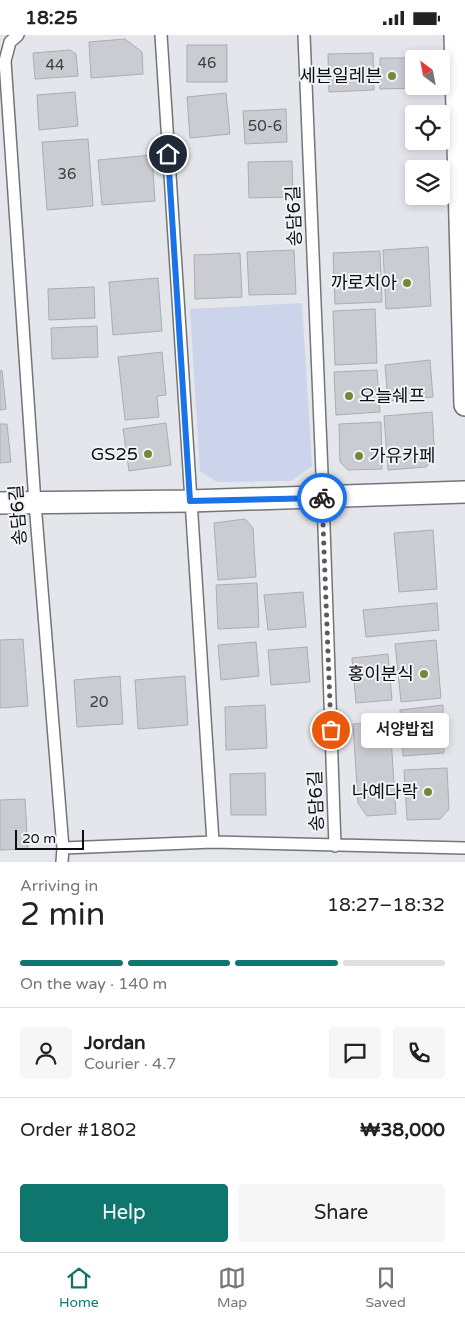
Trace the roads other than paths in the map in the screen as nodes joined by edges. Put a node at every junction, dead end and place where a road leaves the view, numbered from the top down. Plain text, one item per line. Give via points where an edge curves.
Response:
1 (18, 35) edge
2 (160, 35) edge
3 (304, 35) edge
4 (455, 35) edge
5 (465, 405) edge
6 (465, 492) edge
7 (323, 497) junction
8 (190, 501) junction
9 (0, 503) edge
10 (34, 503) junction
11 (213, 843) junction
12 (335, 846) junction
13 (63, 848) junction
14 (465, 848) edge
15 (62, 862) edge

1 - 10 lane, 송담6길 via 10,42 4,61
2 - 8 lane
3 - 7 lane, 송담6길
4 - 5 street
6 - 7 street
7 - 8 street
7 - 12 lane, 송담6길
8 - 10 street
8 - 11 lane
9 - 10 street
10 - 13 lane, 송담6길
11 - 12 lane, 송담6길
11 - 13 lane, 송담6길
12 - 14 lane, 송담6길
13 - 15 lane, 송담6길

